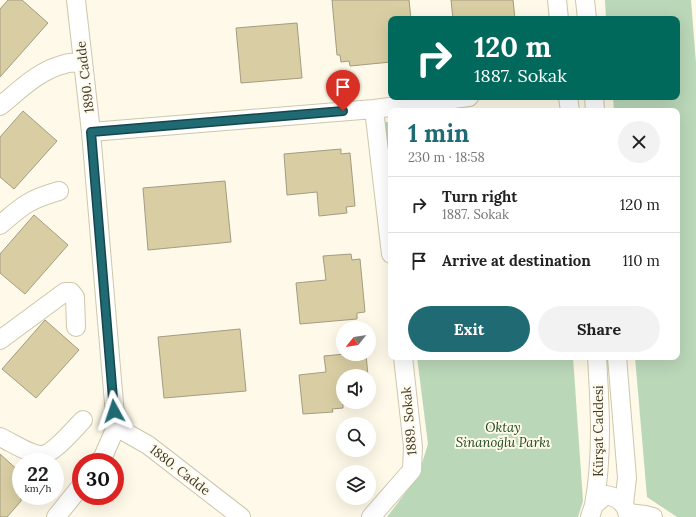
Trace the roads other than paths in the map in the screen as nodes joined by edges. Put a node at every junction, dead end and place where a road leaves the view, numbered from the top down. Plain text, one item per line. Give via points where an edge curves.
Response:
1 (76, 0) edge
2 (557, 0) edge
3 (585, 0) edge
4 (559, 16) edge
5 (587, 16) edge
6 (83, 62) junction
7 (445, 100) edge
8 (0, 106) edge
9 (374, 109) junction
10 (91, 132) junction
11 (60, 191) dead end
12 (0, 225) edge
13 (388, 228) edge
14 (76, 327) dead end
15 (0, 340) edge
16 (403, 360) edge
17 (597, 360) edge
18 (617, 360) edge
19 (83, 420) dead end
20 (116, 427) junction
21 (0, 437) edge
22 (105, 453) edge
23 (72, 497) edge
24 (592, 511) edge
25 (627, 511) edge
26 (56, 517) edge
27 (241, 517) edge
28 (371, 517) edge
29 (653, 517) edge

1 - 6 street, 1890. Cadde
2 - 4 street
3 - 5 street
6 - 8 street via 65,64 49,70 32,80
6 - 10 street, 1890. Cadde
7 - 9 street
9 - 10 street
9 - 13 street
10 - 20 street, 1890. Cadde
11 - 12 street via 29,202
14 - 15 street via 75,297 71,292 65,292
16 - 28 street, 1889. Sokak via 414,447 412,470
17 - 24 street, Kürşat Caddesi via 600,407 599,479
18 - 25 street, Kürşat Caddesi via 627,478
19 - 21 street via 44,455 35,454
20 - 22 street, 1890. Cadde
20 - 27 street, 1880. Cadde via 148,445
23 - 26 street
24 - 25 street via 606,495 614,497
25 - 29 street

